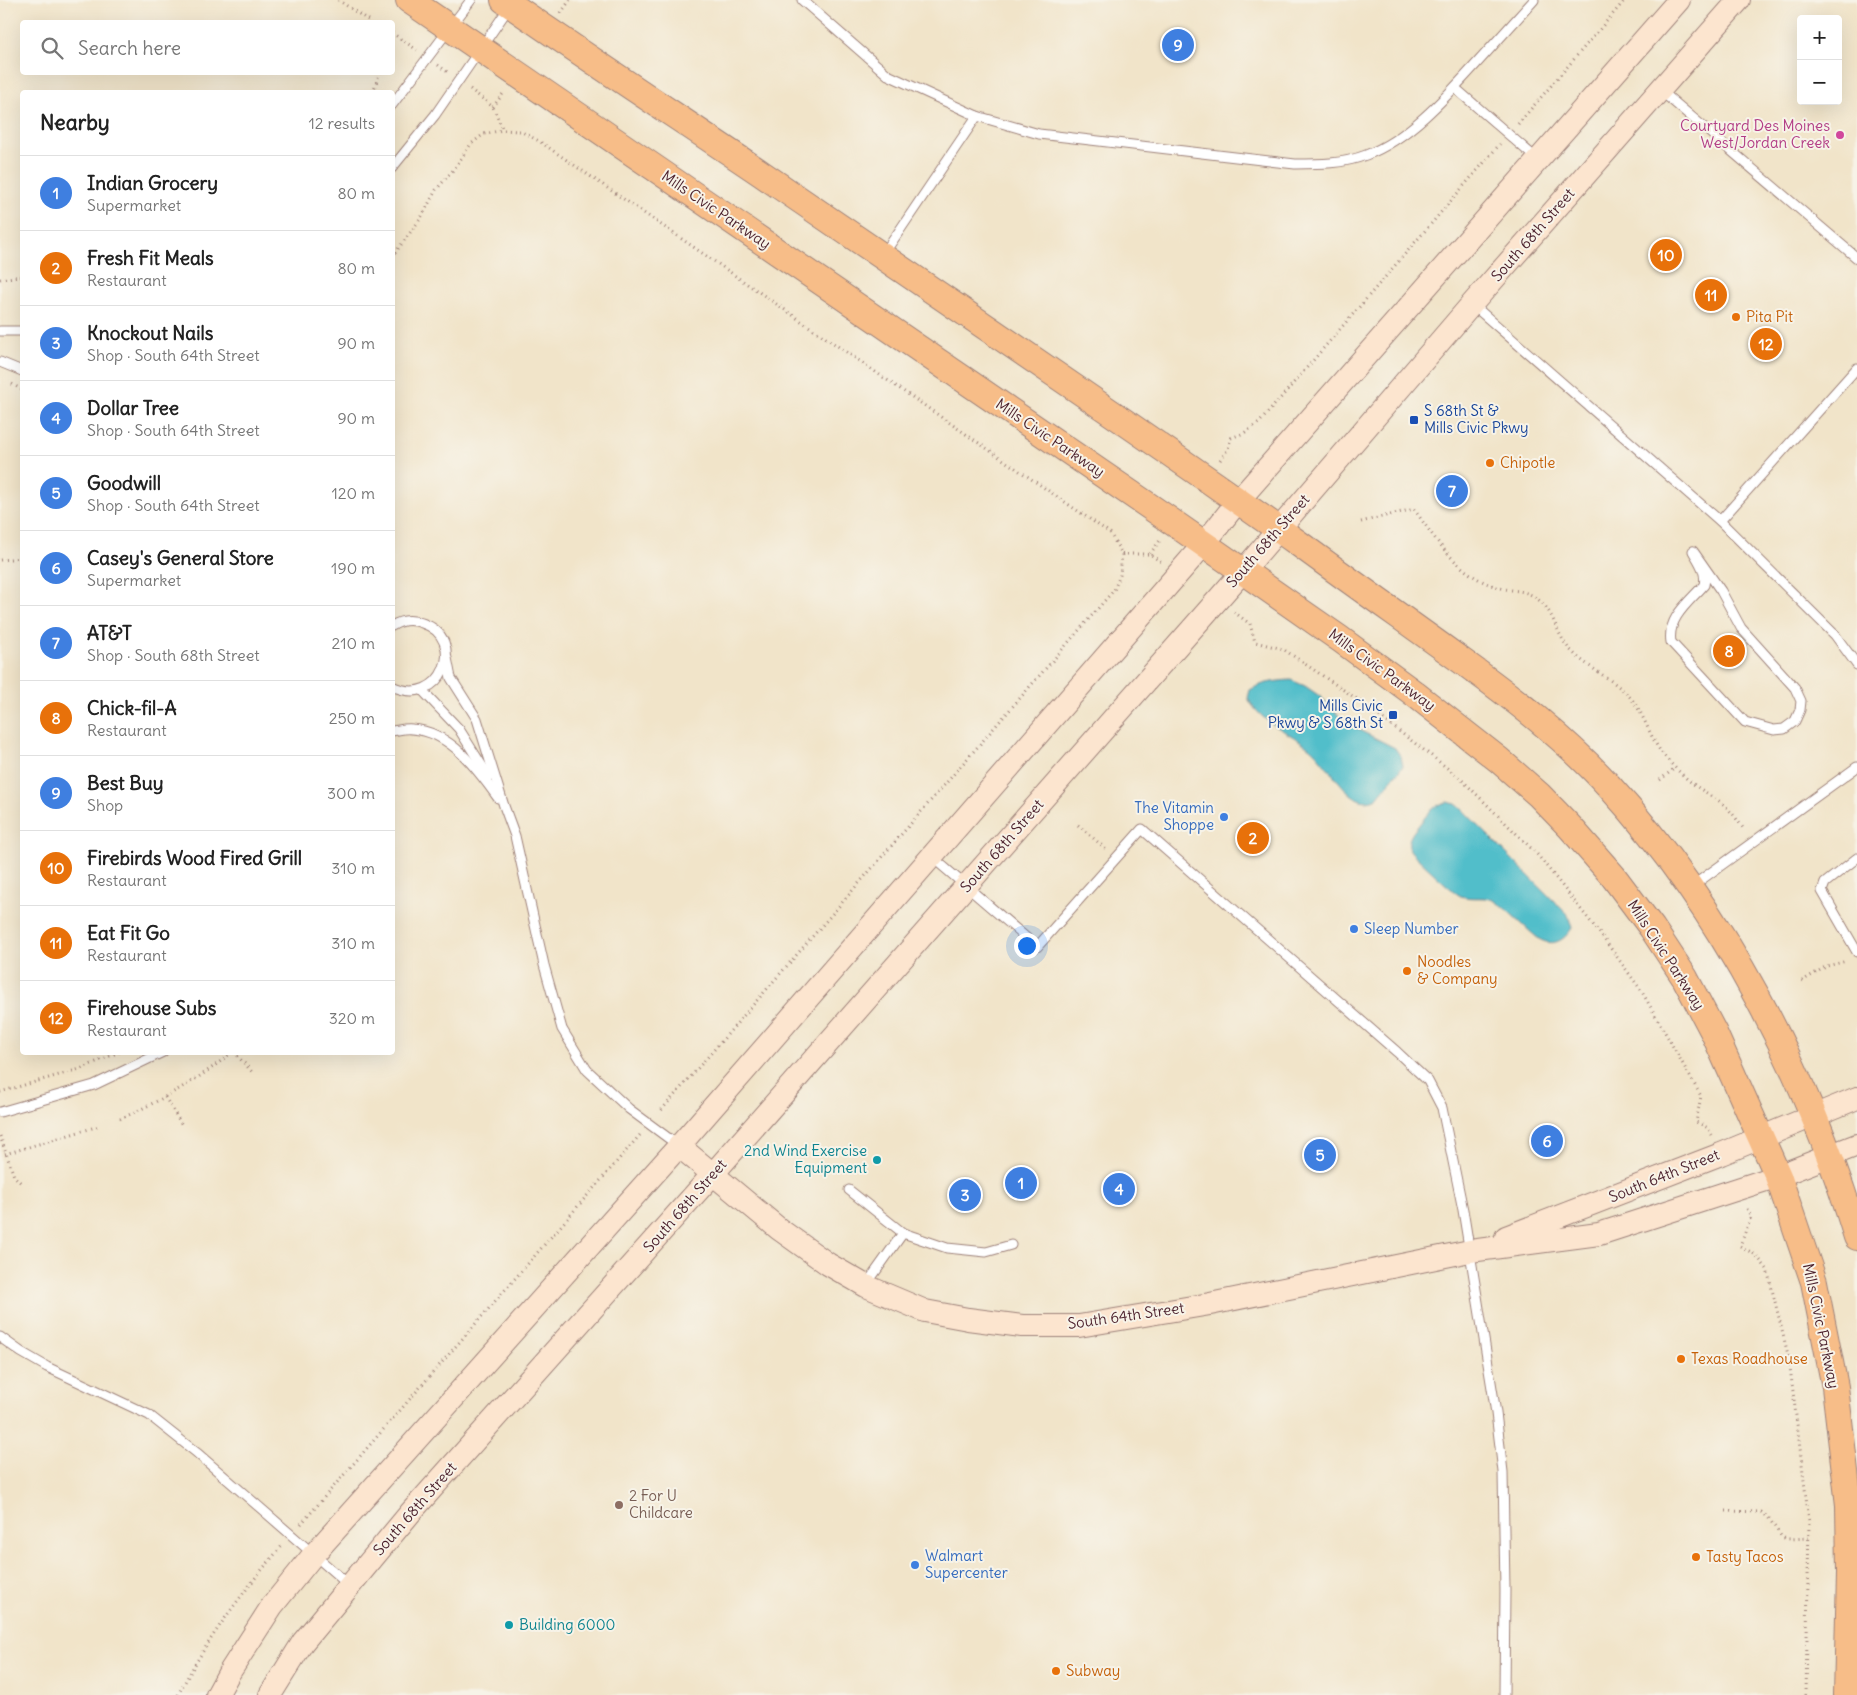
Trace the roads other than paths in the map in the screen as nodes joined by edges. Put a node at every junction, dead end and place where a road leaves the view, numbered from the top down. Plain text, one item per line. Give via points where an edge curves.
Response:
1 (409, 0) edge
2 (471, 0) edge
3 (802, 0) edge
4 (1534, 0) edge
5 (1679, 0) edge
6 (1739, 0) edge
7 (510, 2) edge
8 (450, 28) junction
9 (480, 48) junction
10 (1455, 88) junction
11 (1660, 90) junction
12 (395, 100) edge
13 (977, 116) junction
14 (1538, 160) junction
15 (395, 164) edge
16 (883, 255) junction
17 (1857, 258) edge
18 (1472, 304) junction
19 (0, 331) edge
20 (20, 331) edge
21 (0, 362) edge
22 (1857, 368) edge
23 (20, 370) edge
24 (1238, 500) junction
25 (1720, 521) junction
26 (1278, 529) junction
27 (1204, 544) junction
28 (1693, 551) joint
29 (1243, 571) junction
30 (395, 623) edge
31 (447, 658) junction
32 (1857, 664) edge
33 (395, 687) edge
34 (422, 690) junction
35 (395, 731) edge
36 (1857, 767) edge
37 (504, 806) junction
38 (931, 856) junction
39 (1857, 858) edge
40 (966, 886) junction
41 (1690, 888) junction
42 (1857, 952) edge
43 (157, 1055) edge
44 (1857, 1098) edge
45 (0, 1112) edge
46 (1813, 1116) junction
47 (1762, 1138) junction
48 (1857, 1145) edge
49 (679, 1146) junction
50 (1829, 1154) junction
51 (712, 1175) junction
52 (1778, 1176) junction
53 (849, 1190) dead end
54 (903, 1233) junction
55 (1857, 1237) edge
56 (1011, 1245) dead end
57 (1470, 1251) junction
58 (866, 1286) junction
59 (0, 1337) edge
60 (314, 1554) junction
61 (349, 1585) junction
62 (218, 1695) edge
63 (270, 1695) edge
64 (1504, 1695) edge
65 (1848, 1695) edge

1 - 8 main road, Mills Civic Parkway
2 - 8 lane
3 - 13 lane via 888,75
4 - 10 lane
5 - 14 street
6 - 11 street, South 68th Street
7 - 9 lane
7 - 16 main road
8 - 9 main road, Mills Civic Parkway
8 - 12 lane
9 - 15 lane via 435,115
9 - 27 main road, Mills Civic Parkway
10 - 13 lane via 1435,108 1388,144 1346,162 1318,164 1294,164 1039,134
10 - 14 lane
11 - 17 lane
11 - 18 street, South 68th Street
13 - 16 lane
14 - 24 street
16 - 24 main road
18 - 25 lane
18 - 26 street, South 68th Street
19 - 20 lane
21 - 23 lane
22 - 25 lane
24 - 26 main road
24 - 27 street
25 - 32 lane via 1835,635
26 - 29 street, South 68th Street
26 - 41 main road via 1527,710 1608,785
27 - 29 main road, Mills Civic Parkway
27 - 38 street
28 - 28 lane via 1706,579 1673,620 1669,632 1672,642 1745,722 1774,730 1784,729 1795,721 1800,710 1801,701 1795,688 1740,628 1721,591
29 - 40 street, South 68th Street
29 - 47 main road, Mills Civic Parkway via 1459,728 1539,795 1570,827 1613,876 1685,978 1714,1032
30 - 31 lane via 417,621 435,630 442,638
31 - 34 lane via 439,678
31 - 37 lane via 451,678 477,719
33 - 34 lane via 411,692
34 - 37 lane via 460,729
35 - 37 lane via 412,729 436,735 459,751
36 - 41 lane
37 - 49 lane via 515,836 562,1028 587,1070 629,1109
38 - 40 lane
38 - 49 street
39 - 42 lane via 1825,883 1822,891
40 - 51 street, South 68th Street
40 - 57 lane via 1037,948 1142,828 1428,1081 1442,1108
41 - 46 main road via 1758,999
43 - 45 lane via 94,1085
44 - 46 street, South 64th Street
46 - 47 street, South 64th Street
46 - 50 main road
47 - 52 main road, Mills Civic Parkway
47 - 57 street, South 64th Street
48 - 50 street, South 64th Street
49 - 51 street, South 64th Street
49 - 60 street
50 - 52 street, South 64th Street
50 - 55 main road
51 - 58 street, South 64th Street via 779,1229
51 - 61 street, South 68th Street
52 - 57 street, South 64th Street via 1599,1234
52 - 65 main road, Mills Civic Parkway via 1814,1282 1835,1387 1849,1505
53 - 54 lane
54 - 56 lane via 947,1248 986,1252
54 - 58 lane
57 - 58 street, South 64th Street via 1210,1304 1079,1326 1022,1326 950,1316 924,1310
57 - 64 lane via 1503,1472
59 - 60 lane via 47,1367 149,1415 197,1452
60 - 61 lane
60 - 62 street via 272,1606
61 - 63 street, South 68th Street via 303,1642

